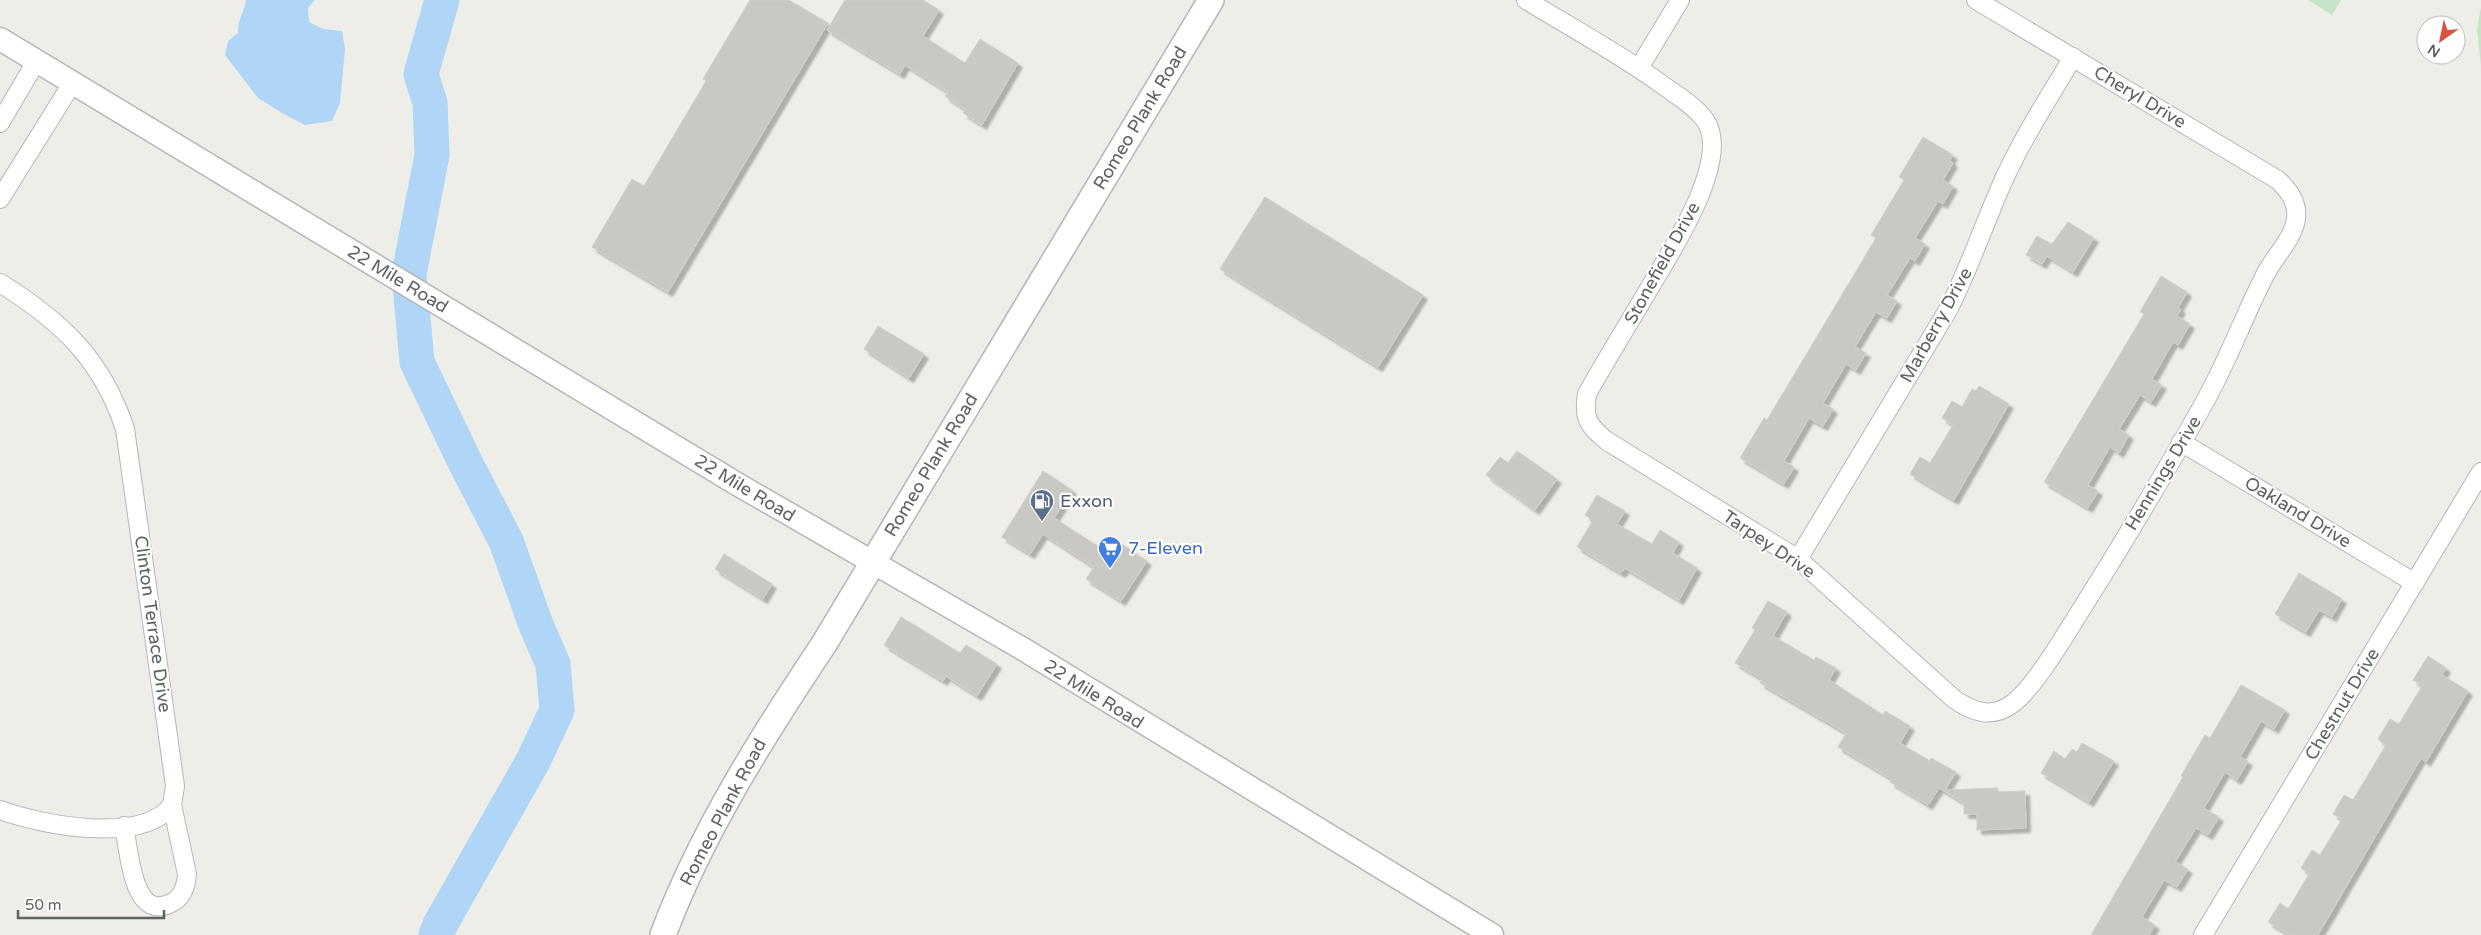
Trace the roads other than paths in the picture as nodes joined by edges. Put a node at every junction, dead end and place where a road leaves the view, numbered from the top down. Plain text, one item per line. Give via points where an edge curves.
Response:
1 (1211, 0) edge
2 (1526, 0) edge
3 (1680, 0) edge
4 (1976, 0) edge
5 (0, 39) edge
6 (2073, 57) junction
7 (37, 60) junction
8 (1639, 68) junction
9 (73, 82) junction
10 (0, 123) edge
11 (0, 199) edge
12 (2296, 204) joint
13 (0, 283) edge
14 (1588, 421) joint
15 (2181, 442) junction
16 (2481, 472) edge
17 (1798, 559) junction
18 (873, 562) junction
19 (2415, 583) junction
20 (1988, 713) joint
21 (172, 805) junction
22 (0, 810) edge
23 (124, 826) junction
24 (663, 935) edge
25 (1492, 935) edge
26 (2203, 935) edge

1 - 18 main road, Romeo Plank Road
2 - 8 street, Stonefield Drive
3 - 8 street
4 - 6 street, Cheryl Drive
5 - 7 street, 22 Mile Road
6 - 12 street, Cheryl Drive via 2278,180
6 - 17 street, Marberry Drive via 2005,176 1964,279 1948,310
7 - 9 street, 22 Mile Road
7 - 10 street
8 - 14 street, Stonefield Drive via 1705,120 1712,144 1710,158 1697,203 1684,229 1587,394 1584,410
9 - 11 street
9 - 18 street, 22 Mile Road via 737,484
12 - 15 street, Hennings Drive via 2296,219 2290,233 2266,273 2219,375
13 - 21 street, Clinton Terrace Drive via 46,313 81,346 107,384 120,414 130,453 175,786
14 - 17 street, Tarpey Drive via 1607,441
15 - 19 street, Oakland Drive
15 - 20 street, Hennings Drive via 2059,644 2014,702 2002,710
16 - 19 street, Chestnut Drive
17 - 20 street, Tarpey Drive via 1954,699 1970,710
18 - 24 main road, Romeo Plank Road via 761,739 687,879
18 - 25 street, 22 Mile Road via 1023,649
19 - 26 street, Chestnut Drive
21 - 23 street via 167,813 150,822
21 - 23 street, Clinton Terrace Drive via 187,874 186,886 174,902 165,906 147,903 139,895
22 - 23 street via 60,825

